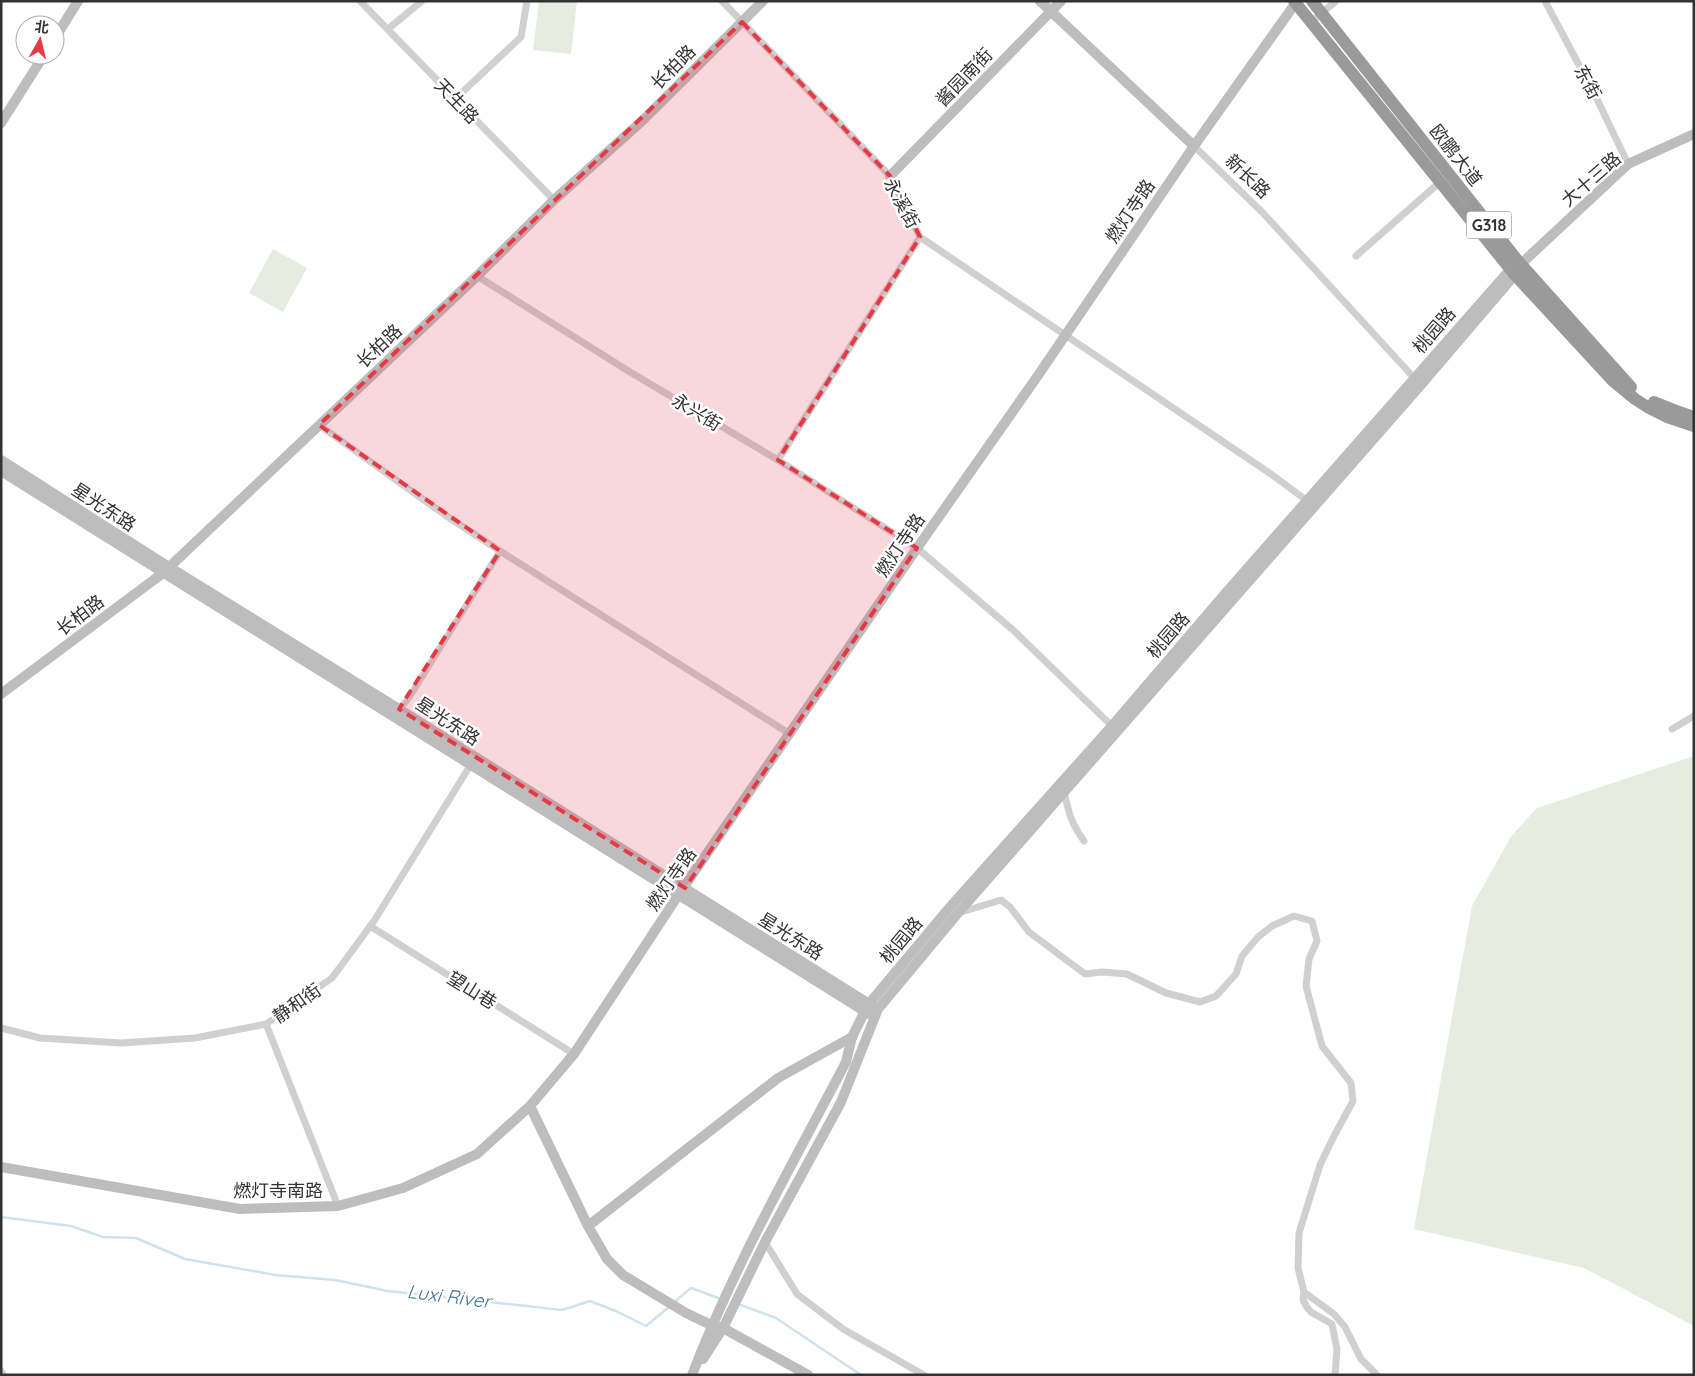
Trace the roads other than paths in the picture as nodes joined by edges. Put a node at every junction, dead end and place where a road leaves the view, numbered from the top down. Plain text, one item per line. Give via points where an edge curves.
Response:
1 (78, 1) edge
2 (360, 1) edge
3 (422, 1) edge
4 (527, 1) edge
5 (722, 1) edge
6 (763, 1) edge
7 (1040, 1) edge
8 (1061, 1) edge
9 (1312, 1) edge
10 (1336, 1) edge
11 (1545, 1) edge
12 (1296, 2) edge
13 (1050, 12) junction
14 (1321, 13) junction
15 (65, 22) edge
16 (742, 22) junction
17 (1311, 22) junction
18 (388, 29) junction
19 (38, 65) edge
20 (455, 99) junction
21 (1, 123) edge
22 (1694, 134) edge
23 (1194, 146) junction
24 (1628, 164) junction
25 (890, 176) junction
26 (1440, 182) junction
27 (554, 200) junction
28 (920, 237) junction
29 (1356, 256) dead end
30 (1517, 267) junction
31 (477, 276) junction
32 (1064, 336) junction
33 (1417, 382) junction
34 (1694, 417) edge
35 (319, 425) junction
36 (1694, 426) edge
37 (1, 460) edge
38 (778, 460) junction
39 (1, 470) edge
40 (1310, 503) junction
41 (917, 548) junction
42 (500, 551) junction
43 (166, 570) junction
44 (1, 694) edge
45 (399, 709) junction
46 (1694, 716) edge
47 (1115, 729) junction
48 (1672, 729) dead end
49 (790, 734) junction
50 (473, 761) junction
51 (1064, 792) junction
52 (1084, 841) dead end
53 (682, 891) junction
54 (958, 913) junction
55 (370, 926) junction
56 (871, 1010) junction
57 (266, 1024) junction
58 (1, 1028) edge
59 (852, 1037) junction
60 (574, 1054) junction
61 (530, 1106) junction
62 (1, 1168) edge
63 (338, 1206) junction
64 (588, 1226) junction
65 (764, 1242) junction
66 (1304, 1292) junction
67 (711, 1326) junction
68 (723, 1328) junction
69 (693, 1375) edge
70 (808, 1375) edge
71 (924, 1375) edge
72 (1335, 1375) edge
73 (1377, 1375) edge

1 - 15 street
2 - 18 street, 天生路
3 - 18 street
4 - 20 street via 521,37
5 - 16 street, 永溪街
6 - 16 street, 长柏路
7 - 13 street, 新长路
8 - 13 street, 酱园南街
9 - 14 highway, 欧鹏大道 / G318
10 - 14 street
11 - 24 street, 东街
12 - 17 highway, 欧鹏大道 / G318
12 - 23 street, 燃灯寺路
13 - 23 street, 新长路
13 - 25 street, 酱园南街
14 - 17 street
14 - 30 highway, 欧鹏大道 / G318
16 - 25 street, 永溪街
16 - 27 street, 长柏路 via 642,121
17 - 26 highway, 欧鹏大道 / G318
18 - 20 street, 天生路
19 - 21 street
20 - 27 street, 天生路
22 - 24 street, 大十三路
23 - 32 street, 燃灯寺路
23 - 33 street, 新长路 via 1263,213
24 - 30 street, 大十三路
25 - 28 street, 永溪街
26 - 29 street
26 - 30 highway, 欧鹏大道 / G318
27 - 31 street, 长柏路
28 - 32 street, 永溪街
28 - 38 street
30 - 33 street, 桃园路
30 - 34 highway, 欧鹏大道 / G318 via 1633,389 1664,407
30 - 36 highway, G318 via 1621,389 1655,411
31 - 35 street, 长柏路
31 - 38 street, 永兴街
32 - 40 street, 永溪街
32 - 41 street, 燃灯寺路
33 - 40 street, 桃园路
35 - 42 street
35 - 43 street, 长柏路
37 - 43 street, 星光东路
38 - 41 street, 永兴街
39 - 43 street, 星光东路
40 - 47 street, 桃园路
41 - 47 street, 永兴街 via 1013,630
41 - 49 street, 燃灯寺路
42 - 45 street
42 - 49 street
43 - 44 street, 长柏路
43 - 45 street, 星光东路
43 - 50 street, 星光东路
45 - 50 street, 星光东路
46 - 48 street
47 - 51 street
47 - 56 street, 桃园路 via 950,907
49 - 53 street, 燃灯寺路
50 - 53 street, 星光东路
50 - 55 street, 静和街
51 - 52 street via 1069,817
51 - 54 street
53 - 56 street, 星光东路
53 - 60 street, 燃灯寺路
54 - 56 street
54 - 66 street via 1001,900 1029,932 1085,974 1127,974 1166,993 1200,1002 1216,996 1236,974 1242,956 1272,926 1294,916 1312,921 1317,941 1310,959 1306,986 1322,1046 1351,1083 1353,1101 1320,1165 1299,1233 1298,1268
55 - 57 street, 静和街 via 332,978
55 - 60 street, 望山巷
56 - 59 street, 桃园路
56 - 65 street via 841,1102
57 - 58 street, 静和街 via 195,1038 121,1043 40,1038
57 - 63 street
59 - 64 street via 778,1078
59 - 67 street, 桃园路 via 846,1062
60 - 61 street, 燃灯寺路
61 - 63 street, 燃灯寺南路 via 477,1154 403,1188
61 - 64 street
62 - 63 street, 燃灯寺南路 via 240,1209
64 - 67 street via 607,1259 623,1275
65 - 68 street
65 - 71 street via 797,1294 843,1330
66 - 72 street via 1306,1306 1332,1324 1336,1349
66 - 73 street via 1334,1314 1345,1327 1361,1359
67 - 68 street
67 - 69 street, 桃园路
68 - 69 street
68 - 70 street

